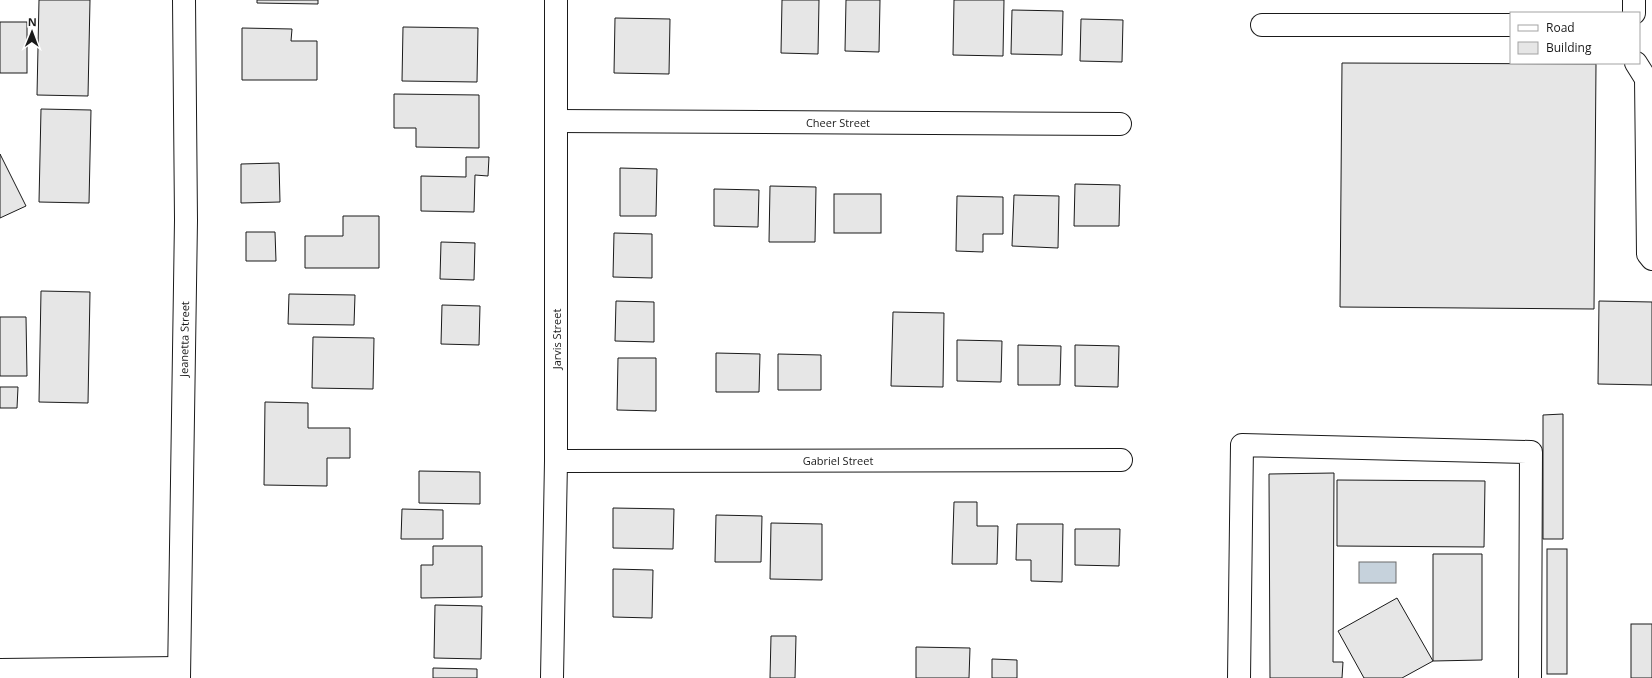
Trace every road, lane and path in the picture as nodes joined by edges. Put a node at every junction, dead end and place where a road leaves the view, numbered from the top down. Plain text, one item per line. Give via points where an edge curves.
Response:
1 (184, 0) edge
2 (556, 0) edge
3 (1634, 0) edge
4 (1634, 12) edge
5 (1262, 25) dead end
6 (1510, 25) edge
7 (1645, 74) edge
8 (556, 120) junction
9 (1120, 124) dead end
10 (1650, 178) edge
11 (1652, 259) edge
12 (1121, 460) dead end
13 (556, 461) junction
14 (0, 670) edge
15 (178, 673) edge
16 (552, 678) edge
17 (1239, 678) edge
18 (1530, 678) edge

1 - 15 street, Jeanetta Street via 186,220
2 - 8 street, Jarvis Street
3 - 4 street
5 - 6 street
7 - 10 street
8 - 9 street, Cheer Street
8 - 13 street, Jarvis Street
10 - 11 street via 1648,254
12 - 13 street, Gabriel Street
13 - 16 street, Jarvis Street
14 - 15 street
17 - 18 street via 1242,445 1531,452

